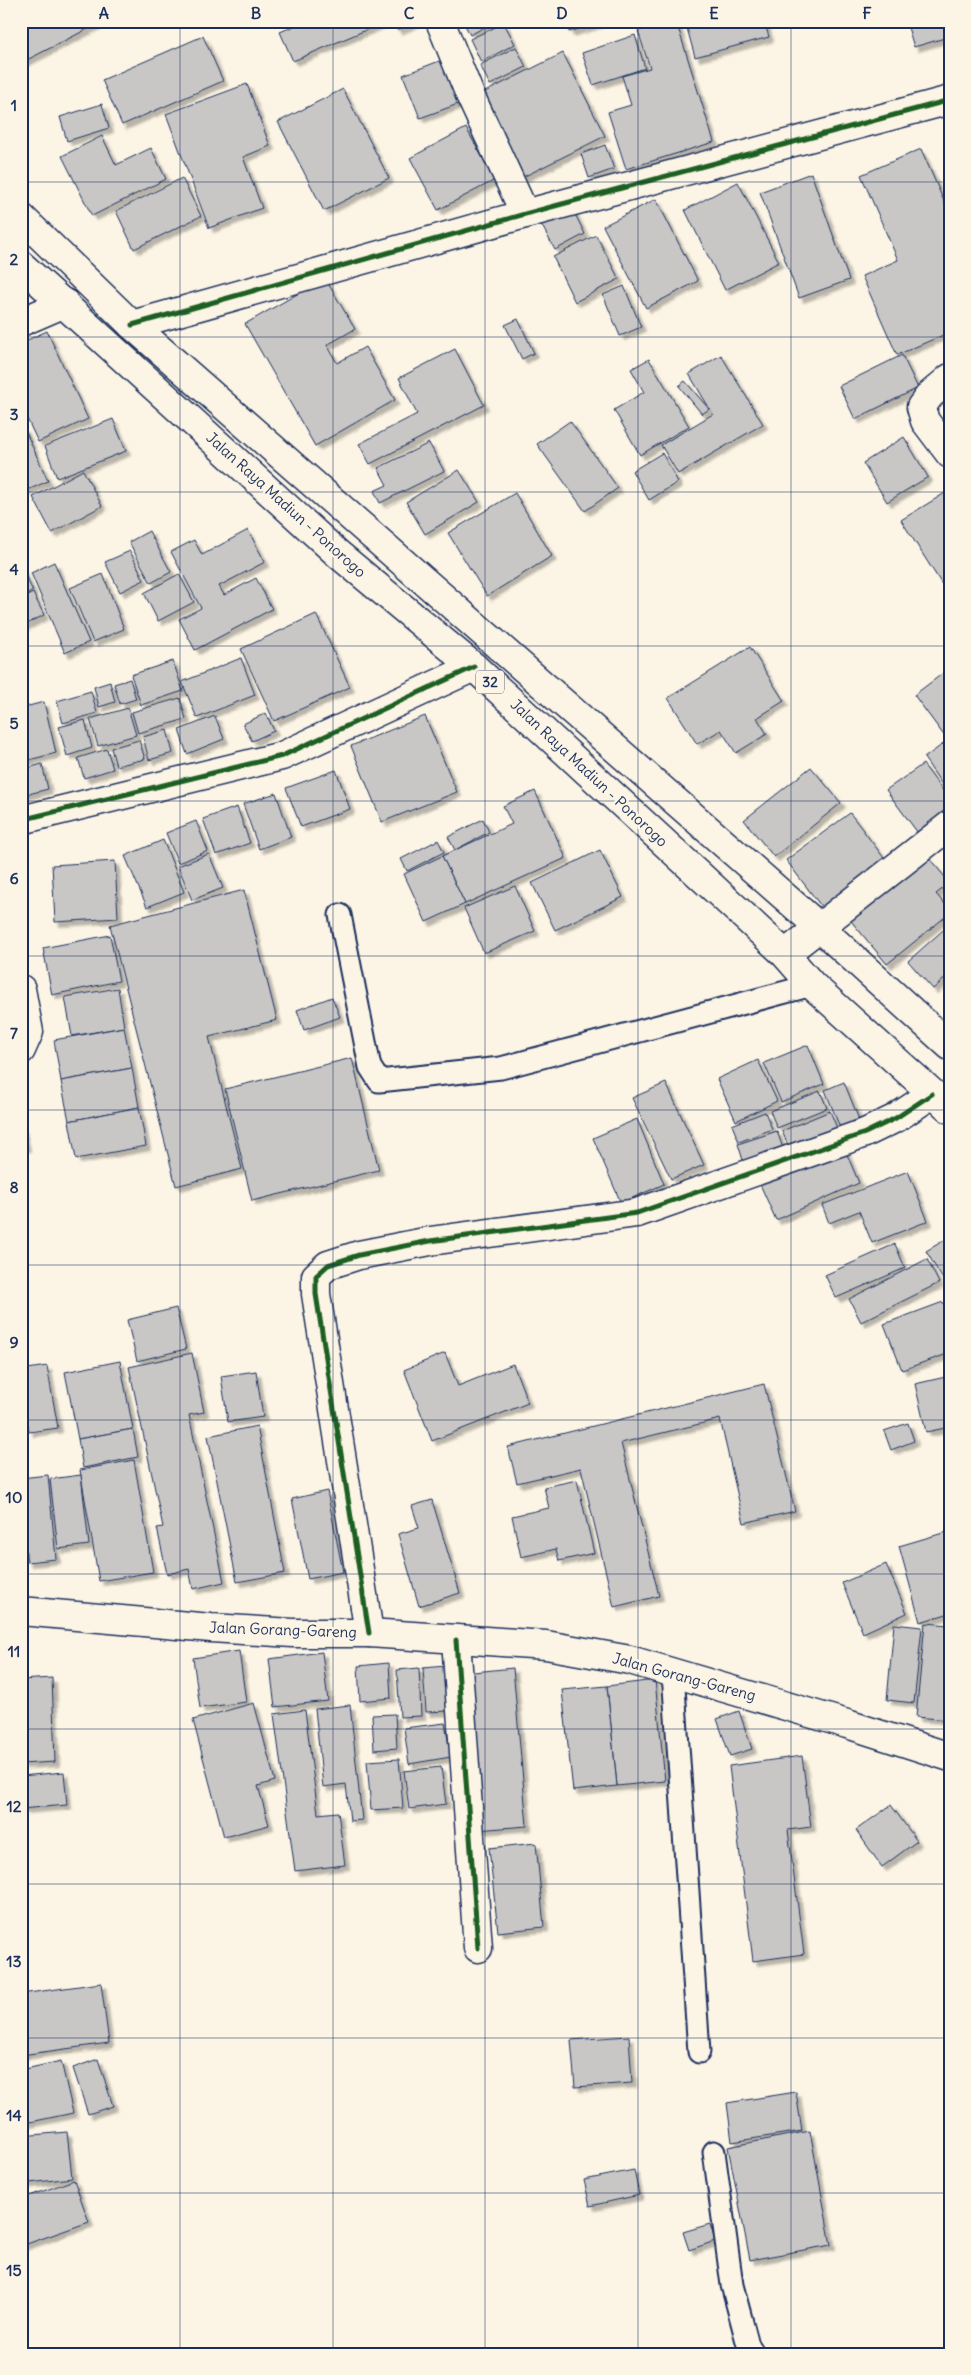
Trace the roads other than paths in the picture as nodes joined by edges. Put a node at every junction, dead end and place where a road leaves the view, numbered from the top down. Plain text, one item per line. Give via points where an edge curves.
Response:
1 (440, 21) edge
2 (950, 100) edge
3 (525, 214) junction
4 (21, 217) edge
5 (21, 265) edge
6 (64, 303) junction
7 (21, 322) edge
8 (132, 325) junction
9 (950, 378) edge
10 (950, 454) edge
11 (474, 667) junction
12 (21, 820) edge
13 (950, 825) edge
14 (340, 916) dead end
15 (818, 926) junction
16 (785, 954) junction
17 (812, 984) junction
18 (21, 989) edge
19 (950, 1046) edge
20 (21, 1050) edge
21 (941, 1102) edge
22 (21, 1612) edge
23 (368, 1633) junction
24 (456, 1640) junction
25 (673, 1673) junction
26 (950, 1757) edge
27 (478, 1948) dead end
28 (699, 2052) dead end
29 (714, 2152) dead end
30 (754, 2354) edge

1 - 3 main road via 466,87
2 - 3 main road
3 - 8 main road
4 - 8 main road, 32
5 - 6 main road, Jalan Raya Madiun - Ponorogo / 32
6 - 7 main road
6 - 11 main road, Jalan Raya Madiun - Ponorogo / 32 via 338,554
8 - 15 main road, 32
9 - 10 main road via 921,407 925,421
11 - 12 main road via 282,756
11 - 16 main road, Jalan Raya Madiun - Ponorogo / 32
13 - 15 main road
14 - 17 lane via 370,1067 379,1080 501,1068
15 - 16 main road
15 - 19 main road, 32
16 - 17 main road, Jalan Raya Madiun - Ponorogo / 32
17 - 21 main road, Jalan Raya Madiun - Ponorogo / 32
18 - 20 main road via 30,1032
21 - 23 main road via 865,1133 636,1213 430,1241 368,1253 328,1265 316,1276 338,1446
22 - 23 main road, Jalan Gorang-Gareng via 294,1633
23 - 24 main road, Jalan Gorang-Gareng
24 - 25 main road, Jalan Gorang-Gareng via 546,1645 630,1660
24 - 27 main road
25 - 26 main road, Jalan Gorang-Gareng
25 - 28 lane
29 - 30 lane via 732,2285 748,2345

